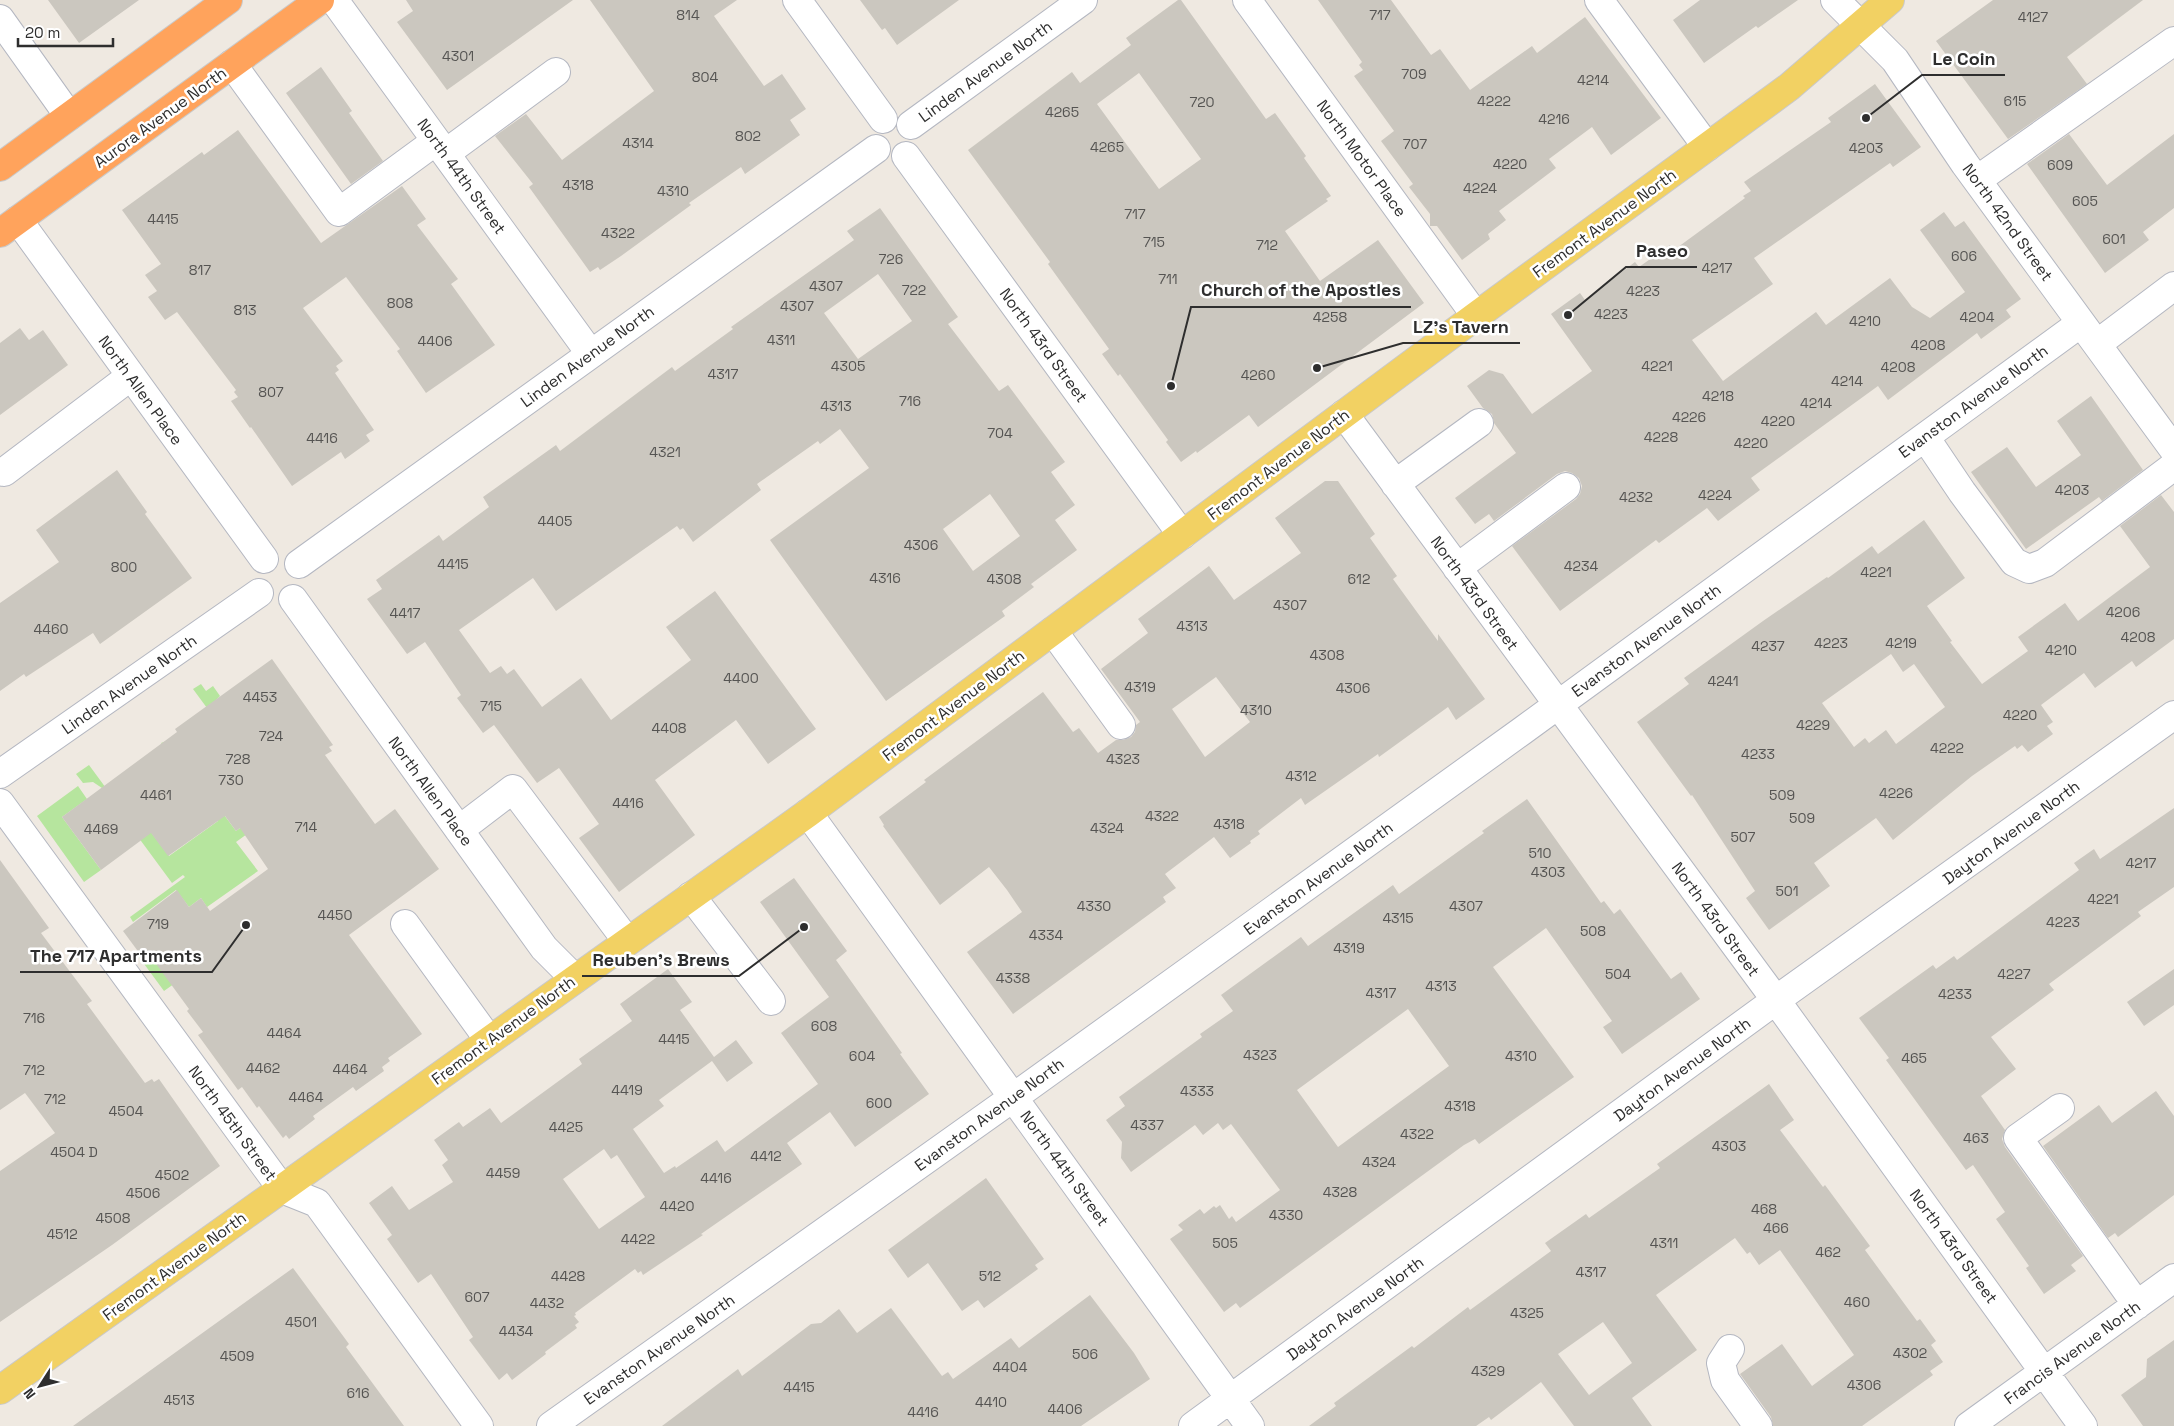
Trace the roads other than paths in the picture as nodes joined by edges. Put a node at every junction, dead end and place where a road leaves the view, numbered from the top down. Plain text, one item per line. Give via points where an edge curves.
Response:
1 (228, 0) edge
2 (320, 0) edge
3 (334, 0) edge
4 (797, 0) edge
5 (1083, 0) edge
6 (1248, 0) edge
7 (1599, 0) edge
8 (1835, 0) edge
9 (1890, 0) edge
10 (0, 19) edge
11 (1861, 26) junction
12 (2174, 41) edge
13 (232, 64) junction
14 (556, 72) dead end
15 (69, 116) junction
16 (883, 119) junction
17 (911, 125) junction
18 (29, 146) junction
19 (441, 147) junction
20 (1706, 148) junction
21 (876, 149) junction
22 (0, 152) edge
23 (906, 156) junction
24 (0, 166) edge
25 (1977, 180) junction
26 (9, 227) edge
27 (2174, 286) edge
28 (1476, 316) junction
29 (2089, 334) junction
30 (590, 353) junction
31 (132, 376) junction
32 (1344, 414) junction
33 (1479, 423) dead end
34 (1925, 437) junction
35 (2174, 450) edge
36 (2174, 466) edge
37 (4, 472) dead end
38 (1395, 484) junction
39 (1566, 488) dead end
40 (1182, 535) junction
41 (264, 559) junction
42 (298, 564) junction
43 (1457, 568) junction
44 (259, 593) junction
45 (293, 599) junction
46 (1052, 631) junction
47 (1557, 705) junction
48 (2174, 715) edge
49 (1121, 725) dead end
50 (0, 774) edge
51 (0, 803) edge
52 (808, 813) junction
53 (459, 830) junction
54 (691, 896) junction
55 (405, 924) dead end
56 (627, 942) junction
57 (575, 979) junction
58 (1776, 1000) junction
59 (771, 1001) dead end
60 (490, 1040) junction
61 (1014, 1097) junction
62 (2060, 1108) dead end
63 (282, 1189) junction
64 (2174, 1278) edge
65 (2137, 1306) junction
66 (1730, 1349) dead end
67 (2045, 1372) junction
68 (0, 1390) edge
69 (1231, 1399) junction
70 (563, 1423) edge
71 (479, 1426) edge
72 (1192, 1426) edge
73 (1250, 1426) edge
74 (1758, 1426) edge
75 (1969, 1426) edge
76 (2083, 1426) edge

1 - 15 highway
2 - 13 highway, Aurora Avenue North
3 - 19 street, North 44th Street
4 - 16 street
5 - 17 street, Linden Avenue North
6 - 28 street, North Motor Place
7 - 20 street
8 - 11 street, North 42nd Street
9 - 11 main road, Fremont Avenue North
10 - 15 street
11 - 20 main road, Fremont Avenue North via 1800,79
11 - 25 street, North 42nd Street via 1895,60
12 - 25 street
13 - 19 street via 339,212
13 - 26 highway, Aurora Avenue North
14 - 19 street
15 - 18 highway
16 - 17 street via 897,116
16 - 21 street via 874,130
17 - 23 street via 916,134 915,142
18 - 22 main road
18 - 24 highway
19 - 30 street, North 44th Street
20 - 28 main road, Fremont Avenue North
21 - 23 street via 889,159
21 - 30 street, Linden Avenue North
23 - 40 street, North 43rd Street
25 - 29 street, North 42nd Street
26 - 31 street, North Allen Place
27 - 29 street, Evanston Avenue North
28 - 32 main road, Fremont Avenue North
29 - 34 street, Evanston Avenue North
29 - 35 street, North 42nd Street
30 - 42 street, Linden Avenue North
31 - 37 street
31 - 41 street, North Allen Place
32 - 38 street, North 43rd Street
32 - 40 main road, Fremont Avenue North
33 - 38 street
34 - 36 street via 2014,562 2028,569 2045,564
34 - 47 street, Evanston Avenue North
38 - 43 street, North 43rd Street
39 - 43 street
40 - 46 main road, Fremont Avenue North
41 - 42 street via 283,554
41 - 44 street via 254,575 255,588
42 - 45 street via 303,582
43 - 47 street, North 43rd Street
44 - 45 street via 275,603
44 - 50 street, Linden Avenue North
45 - 53 street, North Allen Place
46 - 49 street
46 - 52 main road, Fremont Avenue North
47 - 58 street, North 43rd Street
47 - 61 street, Evanston Avenue North
48 - 58 street, Dayton Avenue North
51 - 63 street, North 45th Street
52 - 54 main road, Fremont Avenue North
52 - 61 street, North 44th Street
53 - 56 street via 513,790
53 - 57 street, North Allen Place via 544,948
54 - 56 main road, Fremont Avenue North
54 - 59 street
55 - 60 street
56 - 57 main road, Fremont Avenue North
57 - 60 main road, Fremont Avenue North
58 - 67 street, North 43rd Street
58 - 69 street, Dayton Avenue North
60 - 63 main road, Fremont Avenue North
61 - 69 street, North 44th Street
61 - 70 street, Evanston Avenue North
62 - 65 street via 2018,1138
63 - 68 main road, Fremont Avenue North
63 - 71 street, North 45th Street via 317,1203
64 - 65 street, Francis Avenue North
65 - 67 street, Francis Avenue North
66 - 74 street via 1721,1363 1725,1380
67 - 75 street, Francis Avenue North
67 - 76 street, North 43rd Street
69 - 72 street, Dayton Avenue North
69 - 73 street, North 44th Street

